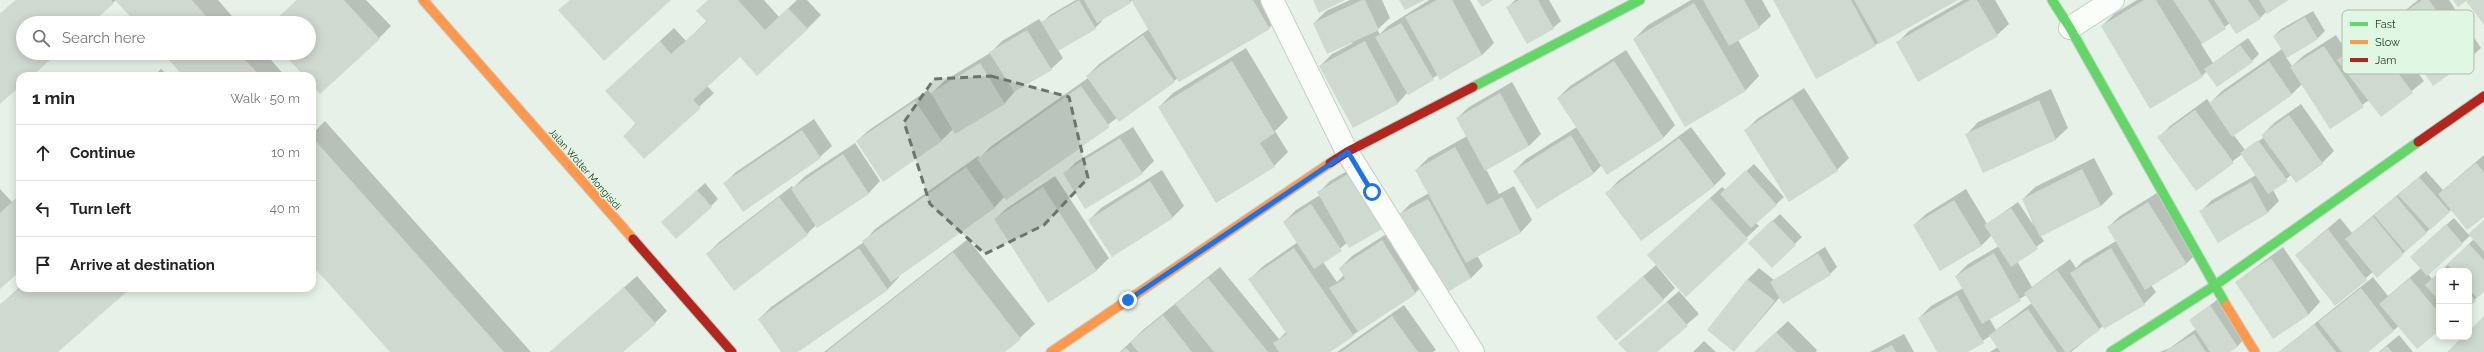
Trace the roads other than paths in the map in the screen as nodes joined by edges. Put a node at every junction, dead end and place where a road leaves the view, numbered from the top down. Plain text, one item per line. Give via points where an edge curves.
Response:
1 (423, 0) edge
2 (1272, 0) edge
3 (2052, 0) edge
4 (2113, 0) edge
5 (1637, 1) edge
6 (2070, 28) junction
7 (2484, 96) edge
8 (1348, 152) junction
9 (2214, 286) junction
10 (732, 352) edge
11 (1051, 352) edge
12 (1473, 352) edge
13 (2111, 352) edge
14 (2255, 352) edge

1 - 10 street, Jalan Wolter Mongisidi
2 - 8 street
3 - 6 street
4 - 6 street
5 - 8 street
6 - 9 street
7 - 9 street
8 - 11 street
8 - 12 street
9 - 13 street
9 - 14 street

